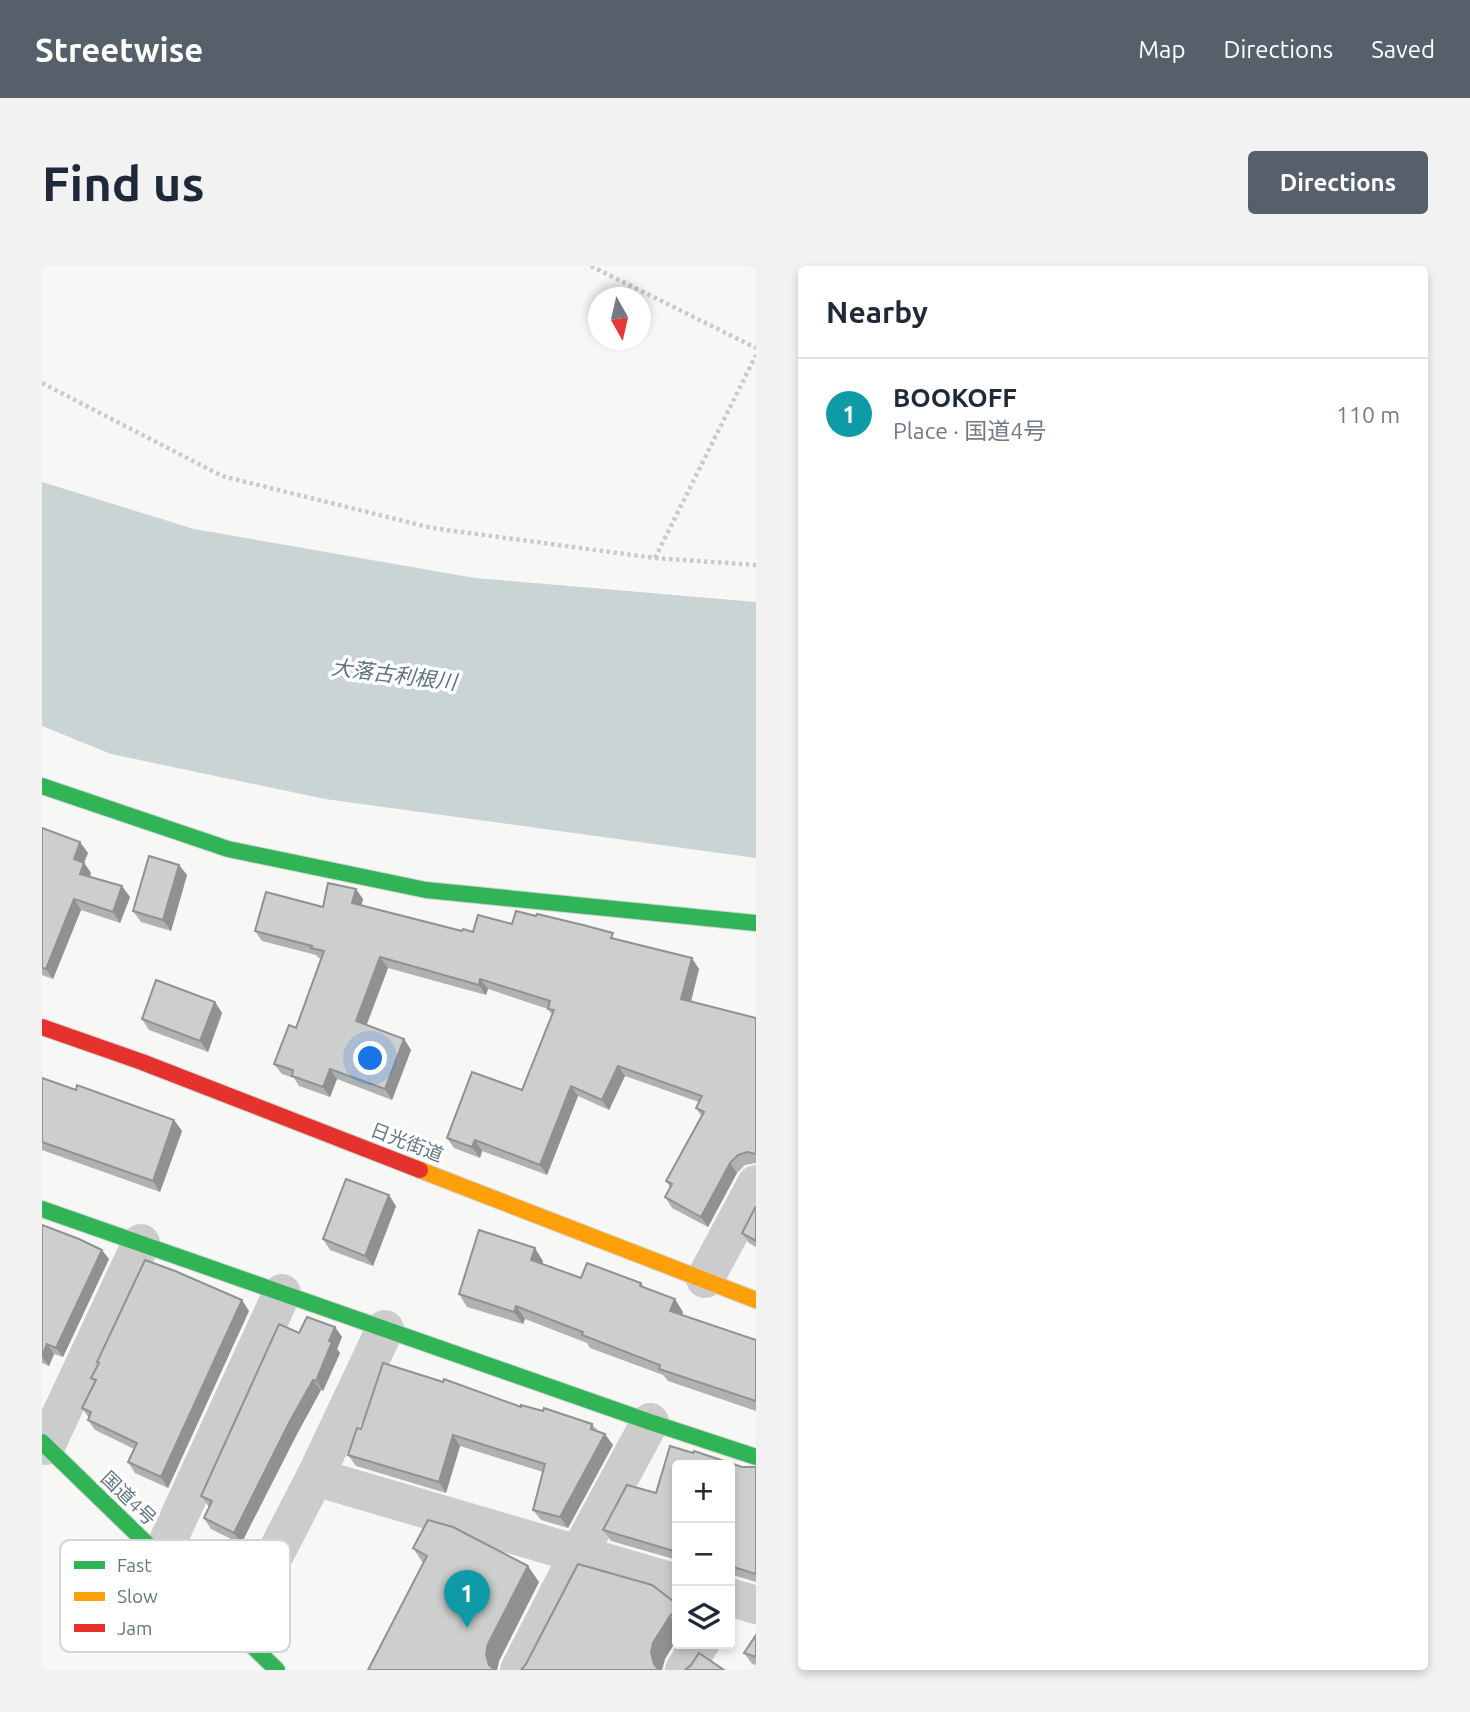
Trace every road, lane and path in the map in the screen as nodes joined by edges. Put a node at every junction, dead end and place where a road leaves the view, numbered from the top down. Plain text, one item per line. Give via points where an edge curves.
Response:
1 (591, 266) edge
2 (756, 348) edge
3 (756, 355) edge
4 (42, 383) edge
5 (655, 558) junction
6 (756, 565) edge
7 (44, 792) edge
8 (756, 923) edge
9 (42, 1027) edge
10 (756, 1184) edge
11 (42, 1209) edge
12 (141, 1243) junction
13 (705, 1279) junction
14 (282, 1293) junction
15 (756, 1300) edge
16 (385, 1329) junction
17 (650, 1422) junction
18 (44, 1444) edge
19 (756, 1457) edge
20 (315, 1477) junction
21 (142, 1540) edge
22 (168, 1540) edge
23 (282, 1540) edge
24 (578, 1555) junction
25 (672, 1582) edge
26 (735, 1599) edge
27 (756, 1605) edge
28 (697, 1649) edge
29 (259, 1652) edge
30 (277, 1670) edge
31 (519, 1670) edge
32 (684, 1670) edge

1 - 2 path
3 - 5 path
4 - 5 path via 222,476 432,528
5 - 6 path
7 - 8 main road via 228,849 426,890
9 - 13 main road, 日光街道
10 - 13 street
11 - 12 main road
12 - 14 main road
12 - 18 street
13 - 15 main road, 日光街道
14 - 16 main road
14 - 22 street
16 - 17 main road
16 - 20 street
17 - 19 main road
17 - 24 street
18 - 21 main road, 国道4号
20 - 23 street
20 - 24 street
24 - 25 street
24 - 31 street
26 - 27 street
28 - 32 street
29 - 30 main road, 国道4号

